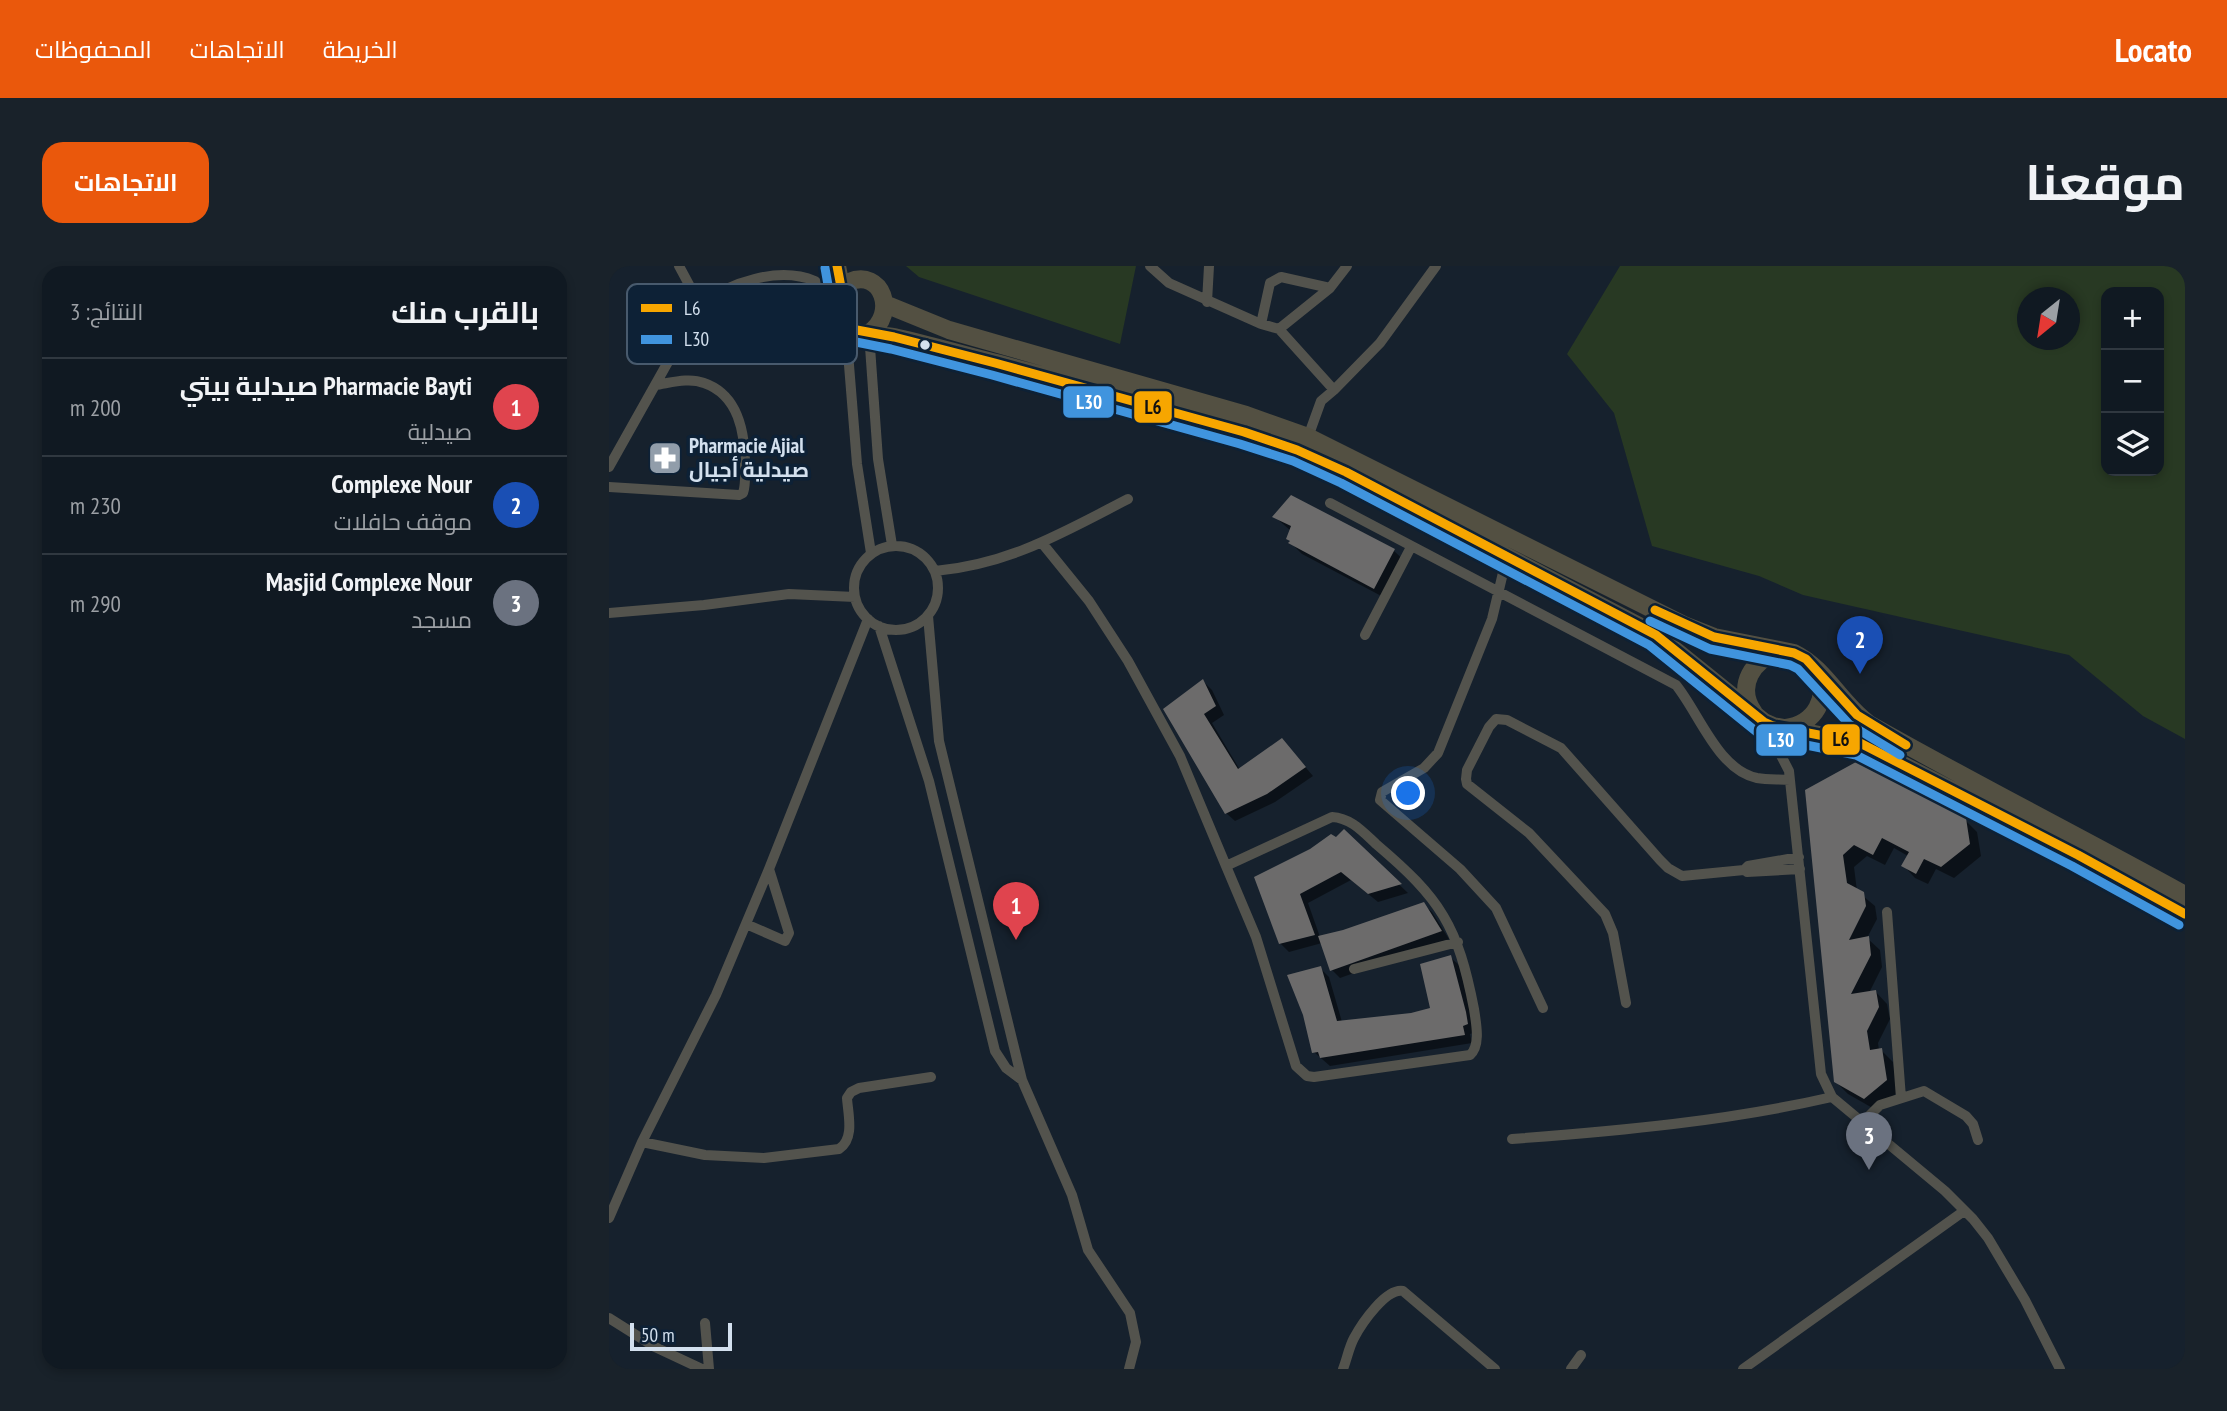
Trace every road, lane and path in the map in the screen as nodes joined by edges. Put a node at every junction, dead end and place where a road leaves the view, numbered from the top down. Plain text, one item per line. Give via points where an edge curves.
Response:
1 (679, 266) edge
2 (837, 266) edge
3 (1150, 266) edge
4 (1209, 266) edge
5 (1347, 266) edge
6 (1436, 266) edge
7 (758, 270) edge
8 (860, 273) edge
9 (689, 284) edge
10 (731, 284) edge
11 (820, 284) edge
12 (837, 284) edge
13 (1330, 288) junction
14 (1207, 302) junction
15 (885, 304) junction
16 (1261, 324) junction
17 (1279, 329) junction
18 (857, 330) edge
19 (869, 333) junction
20 (667, 364) edge
21 (849, 364) edge
22 (655, 385) junction
23 (1334, 390) junction
24 (1308, 437) junction
25 (609, 467) edge
26 (609, 487) edge
27 (1128, 499) dead end
28 (1329, 503) dead end
29 (1042, 543) junction
30 (892, 545) junction
31 (1411, 547) junction
32 (871, 553) junction
33 (1507, 556) junction
34 (935, 571) junction
35 (1499, 593) junction
36 (855, 597) junction
37 (609, 613) edge
38 (928, 615) junction
39 (868, 619) junction
40 (879, 626) junction
41 (1366, 635) dead end
42 (1781, 652) junction
43 (1815, 668) junction
44 (1756, 715) junction
45 (1777, 727) junction
46 (1790, 780) junction
47 (1799, 857) junction
48 (1226, 866) junction
49 (769, 869) junction
50 (1800, 869) junction
51 (1744, 870) junction
52 (2185, 895) edge
53 (1887, 912) dead end
54 (2185, 914) edge
55 (745, 924) junction
56 (1458, 942) junction
57 (1355, 969) dead end
58 (999, 982) junction
59 (979, 985) junction
60 (1626, 1003) dead end
61 (1543, 1008) dead end
62 (931, 1077) dead end
63 (1021, 1080) junction
64 (1832, 1097) junction
65 (1901, 1098) junction
66 (1863, 1122) junction
67 (1513, 1139) dead end
68 (1978, 1140) dead end
69 (642, 1142) junction
70 (1964, 1211) junction
71 (609, 1218) edge
72 (609, 1318) edge
73 (705, 1323) dead end
74 (1581, 1355) dead end
75 (702, 1369) edge
76 (709, 1369) edge
77 (1129, 1369) edge
78 (1343, 1369) edge
79 (1495, 1369) edge
80 (1571, 1369) edge
81 (1742, 1369) edge
82 (2060, 1369) edge

1 - 9 street
2 - 12 main road
3 - 14 street via 1169,284
4 - 14 street
5 - 13 street
6 - 23 street via 1380,343
7 - 10 street
7 - 11 street via 802,274
8 - 15 main road via 883,294
13 - 16 street via 1275,279 1270,283
13 - 17 street
14 - 16 street
15 - 19 main road via 884,314
15 - 24 main road via 949,330
16 - 17 street
17 - 23 street
18 - 19 main road
19 - 30 street via 878,459
19 - 33 main road via 1270,440 1346,472
20 - 22 street
21 - 32 street via 857,464
22 - 25 street
22 - 26 street via 691,380 725,395 739,417 745,440 743,493
23 - 24 street via 1321,401
24 - 42 main road via 1686,626
27 - 29 street
28 - 31 street
29 - 34 street via 990,562
29 - 48 street via 1089,601 1128,662 1180,756
30 - 32 street
30 - 34 street via 920,553
31 - 35 street
31 - 41 street
32 - 36 street via 857,571
33 - 35 street
33 - 44 main road via 1657,635
34 - 38 street via 938,594
35 - 46 street via 1676,685 1715,749 1742,771 1755,778
35 - 61 street via 1438,752 1424,768 1382,792 1380,800 1496,908
36 - 37 street via 789,594
36 - 39 street
38 - 40 street via 905,629
38 - 58 street via 939,741
39 - 40 street
39 - 49 street
40 - 59 street via 929,781
42 - 43 main road via 1794,653
42 - 44 main road via 1763,658 1747,680 1747,699
43 - 45 main road via 1822,684 1817,709 1806,721
43 - 52 main road via 1869,724
44 - 45 main road
45 - 46 street via 1772,738
45 - 54 main road via 1860,743
46 - 47 street
47 - 50 street
47 - 51 street
48 - 56 street via 1325,819 1346,819 1420,884 1436,902
48 - 56 street via 1257,937 1296,1066 1307,1076 1473,1052 1475,1016
49 - 55 street
49 - 55 street via 788,938 785,941
50 - 51 street
50 - 64 street via 1821,1074
51 - 60 street via 1675,874 1561,748 1507,720 1492,722 1467,770 1467,784 1529,833 1605,914
53 - 65 street
55 - 69 street via 716,995
56 - 57 street
58 - 59 street
58 - 63 street
59 - 63 street via 995,1051
62 - 69 street via 851,1092 847,1098 849,1136 839,1149 764,1158 705,1155
63 - 77 street via 1072,1195 1089,1250 1129,1313 1136,1342
64 - 66 street
64 - 67 street via 1740,1115
65 - 66 street via 1880,1105
65 - 68 street via 1924,1091 1931,1094 1966,1116
66 - 70 street
69 - 71 street
70 - 81 street
70 - 82 street via 1988,1238
72 - 75 street
73 - 76 street
74 - 80 street
78 - 79 street via 1355,1337 1385,1295 1397,1290

